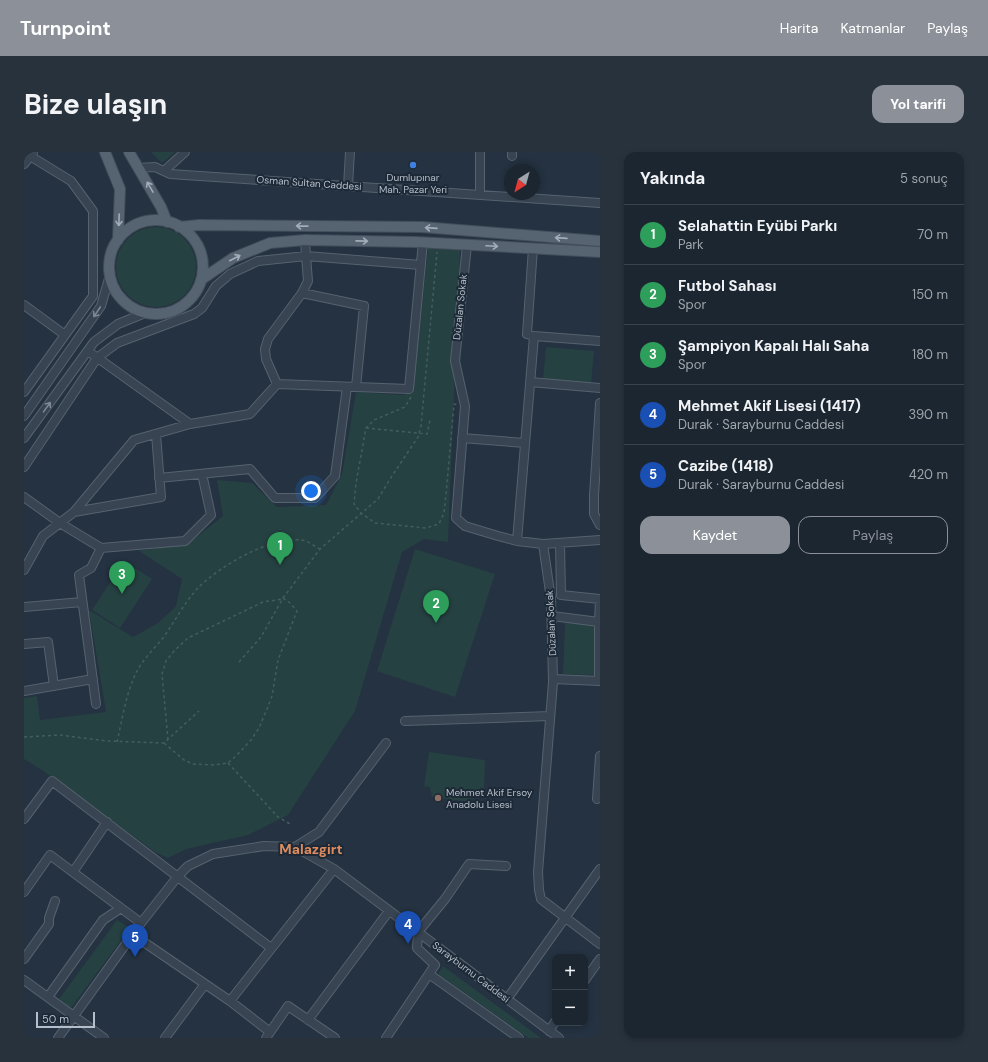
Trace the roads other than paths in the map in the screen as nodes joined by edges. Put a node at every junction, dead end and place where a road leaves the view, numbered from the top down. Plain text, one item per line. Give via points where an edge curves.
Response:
1 (105, 152) edge
2 (129, 152) edge
3 (185, 152) edge
4 (350, 152) edge
5 (480, 152) edge
6 (32, 154) edge
7 (24, 164) edge
8 (138, 168) junction
9 (164, 171) junction
10 (348, 186) junction
11 (480, 196) junction
12 (600, 203) edge
13 (167, 222) junction
14 (179, 227) junction
15 (118, 240) junction
16 (305, 240) junction
17 (600, 240) edge
18 (423, 242) junction
19 (467, 245) junction
20 (532, 248) junction
21 (600, 252) edge
22 (306, 256) junction
23 (421, 265) junction
24 (110, 275) junction
25 (202, 279) junction
26 (302, 293) junction
27 (24, 305) edge
28 (145, 313) junction
29 (65, 335) junction
30 (534, 336) junction
31 (600, 341) edge
32 (88, 351) junction
33 (98, 358) junction
34 (530, 382) junction
35 (277, 384) junction
36 (351, 387) junction
37 (600, 388) edge
38 (24, 392) edge
39 (600, 403) edge
40 (24, 416) edge
41 (190, 424) junction
42 (599, 432) edge
43 (156, 434) junction
44 (24, 438) edge
45 (462, 438) junction
46 (525, 443) junction
47 (24, 467) edge
48 (202, 474) junction
49 (159, 478) junction
50 (24, 497) edge
51 (74, 512) junction
52 (60, 523) junction
53 (600, 525) edge
54 (600, 540) edge
55 (517, 541) junction
56 (560, 543) junction
57 (543, 544) junction
58 (101, 548) junction
59 (24, 570) edge
60 (82, 602) junction
61 (24, 607) edge
62 (552, 616) junction
63 (598, 622) junction
64 (24, 644) edge
65 (93, 679) junction
66 (553, 679) junction
67 (600, 681) edge
68 (54, 686) junction
69 (24, 691) edge
70 (96, 704) dead end
71 (550, 716) junction
72 (406, 721) dead end
73 (386, 743) dead end
74 (600, 756) edge
75 (598, 798) dead end
76 (24, 819) edge
77 (107, 822) junction
78 (295, 847) junction
79 (506, 866) dead end
80 (334, 869) junction
81 (600, 869) edge
82 (73, 872) junction
83 (178, 876) junction
84 (24, 892) edge
85 (55, 901) dead end
86 (121, 908) junction
87 (389, 911) junction
88 (565, 918) junction
89 (141, 923) junction
90 (418, 932) junction
91 (132, 934) junction
92 (600, 944) edge
93 (271, 948) junction
94 (24, 959) edge
95 (600, 959) edge
96 (429, 974) junction
97 (588, 976) edge
98 (24, 980) edge
99 (205, 984) junction
100 (48, 997) junction
101 (507, 999) junction
102 (230, 1001) junction
103 (73, 1016) junction
104 (308, 1020) junction
105 (552, 1026) edge
106 (549, 1031) junction
107 (268, 1035) edge
108 (389, 1037) edge
109 (58, 1038) edge
110 (104, 1038) edge
111 (165, 1038) edge
112 (335, 1038) edge
113 (519, 1038) edge
114 (559, 1038) edge

1 -> 15 main road via 120,189
2 - 8 main road
3 - 9 street
4 - 10 street
5 - 11 street
6 - 7 street
6 - 29 street via 70,181 93,211 93,296
8 - 9 street, Osman Sultan Caddesi via 155,167
13 -> 8 main road
9 - 10 street, Osman Sultan Caddesi via 170,174
10 - 11 street, Osman Sultan Caddesi
11 - 12 street, Osman Sultan Caddesi
13 - 14 main road
13 - 15 main road via 140,223
17 -> 14 main road via 422,227
14 - 25 main road via 197,244 203,267
15 - 24 main road via 109,262
16 -> 18 main road
16 - 22 street
25 -> 16 main road via 233,258 270,243
18 - 19 main road
18 - 23 street
19 -> 20 main road
19 - 45 street, Düzalan Sokak via 454,361 465,406
20 - 21 main road
20 - 30 street via 527,334
22 - 23 street
22 - 26 street via 308,281
22 - 33 street via 258,261 230,274 216,286 202,308 194,314 117,343
23 - 36 street via 409,389
24 - 28 main road via 114,288 122,299
24 -> 40 street via 101,306
25 - 28 main road via 187,303 174,311 160,314
26 - 35 street via 268,339 265,349 266,360
26 - 36 street via 364,306
27 - 29 street
28 - 32 street via 118,324 94,342
29 - 38 street
30 - 31 street
30 - 34 street
32 - 33 street
44 -> 32 street
33 - 41 street
33 - 47 street
34 - 37 street
34 - 46 street
35 - 36 street
35 - 41 street via 250,414
36 - 48 street via 335,476 315,498 275,498 250,469
39 - 42 street
41 - 43 street
42 - 53 street via 594,514
43 - 49 street
43 - 51 street via 134,440
45 - 46 street
45 - 55 street, Düzalan Sokak via 456,518 465,526
46 - 55 street
48 - 49 street
48 - 58 street via 211,515 185,540
49 - 51 street via 161,497
50 - 52 street
51 - 52 street
52 - 58 street
52 - 59 street via 43,536
54 - 56 street
55 - 57 street, Düzalan Sokak
56 - 57 street
56 - 63 street via 561,595 600,599
57 - 62 street, Düzalan Sokak
58 - 60 street via 91,568 78,575
60 - 61 street
60 - 65 street
62 - 63 street
62 - 66 street, Düzalan Sokak
63 - 67 street
64 - 68 street via 48,642
65 - 68 street
65 - 70 street
66 - 67 street
66 - 71 street, Düzalan Sokak
68 - 69 street
71 - 72 street
71 - 88 street, Düzalan Sokak via 538,872 539,890 541,899
73 - 78 street via 319,832
74 - 75 street
76 - 77 street via 52,781
77 - 82 street
77 - 83 street
78 - 80 street, Sarayburnu Caddesi
78 - 83 street, Sarayburnu Caddesi via 264,846 213,854 188,866
79 - 90 street via 469,864
80 - 87 street, Sarayburnu Caddesi
80 - 93 street
81 - 88 street
82 - 84 street via 50,855
82 - 86 street
83 - 89 street, Sarayburnu Caddesi
83 - 93 street
85 - 94 street via 49,924
86 - 89 street
86 - 100 street via 103,920
87 - 90 street, Sarayburnu Caddesi
87 - 104 street
88 - 92 street, Düzalan Sokak
88 - 101 street
89 - 91 street, Sarayburnu Caddesi
90 - 96 street via 417,948 435,965
90 - 101 street, Sarayburnu Caddesi
91 - 99 street
91 - 103 street, Sarayburnu Caddesi
93 - 102 street
95 - 97 street
96 - 108 street
96 - 113 street
98 - 100 street
99 - 102 street
99 - 111 street
100 - 103 street
101 - 106 street, Sarayburnu Caddesi
102 - 107 street
103 - 109 street, Sarayburnu Caddesi
103 - 110 street
104 - 107 street via 288,1006
104 - 112 street
105 - 106 street
106 - 114 street, Sarayburnu Caddesi

